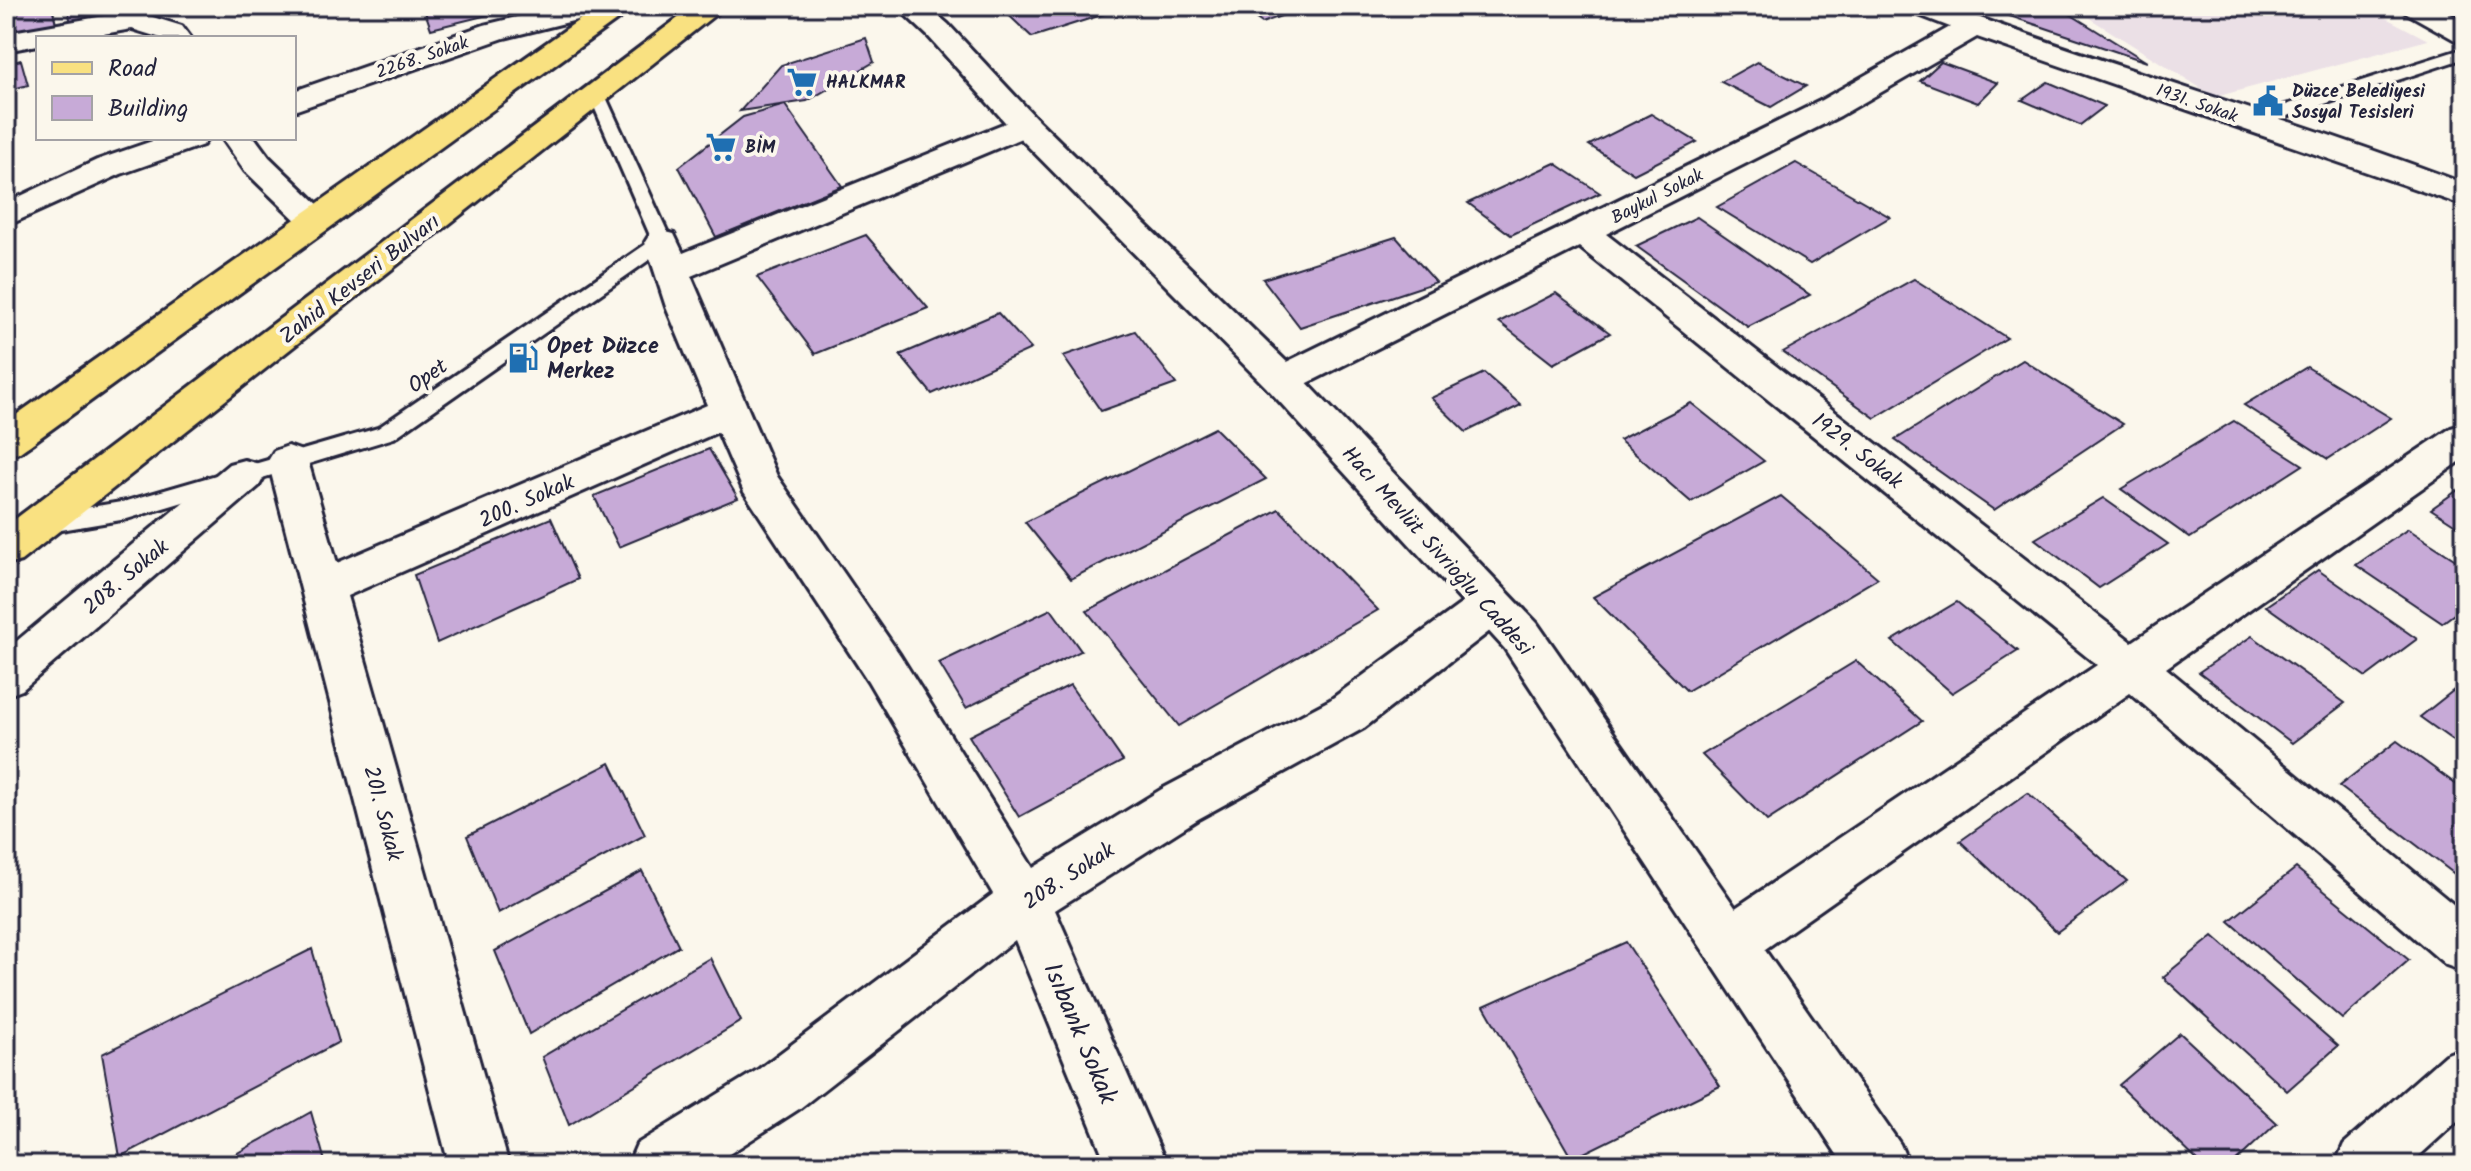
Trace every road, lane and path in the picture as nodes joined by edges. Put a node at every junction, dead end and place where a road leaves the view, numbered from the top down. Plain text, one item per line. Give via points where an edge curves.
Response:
1 (599, 6) edge
2 (618, 6) edge
3 (712, 6) edge
4 (910, 6) edge
5 (1921, 6) edge
6 (2415, 6) edge
7 (1974, 26) junction
8 (2465, 34) edge
9 (41, 36) edge
10 (175, 36) edge
11 (36, 37) edge
12 (6, 42) edge
13 (2465, 53) edge
14 (597, 95) junction
15 (296, 101) edge
16 (2251, 122) junction
17 (1025, 125) junction
18 (186, 140) edge
19 (239, 140) edge
20 (2465, 196) edge
21 (6, 216) edge
22 (316, 221) junction
23 (1583, 233) junction
24 (667, 256) junction
25 (1282, 380) junction
26 (729, 411) junction
27 (13, 437) edge
28 (2465, 438) edge
29 (266, 468) junction
30 (37, 525) junction
31 (6, 549) edge
32 (323, 588) junction
33 (1492, 605) junction
34 (2133, 668) junction
35 (6, 677) edge
36 (1025, 901) junction
37 (1729, 943) junction
38 (2465, 947) edge
39 (2465, 1075) edge
40 (479, 1165) edge
41 (658, 1165) edge
42 (1137, 1165) edge
43 (1879, 1165) edge
44 (2365, 1165) edge

1 - 15 street, 2268. Sokak via 494,31
2 - 22 main road
3 - 14 main road, Zahid Kevseri Bulvarı
4 - 17 street, Hacı Mevlüt Sivrioğlu Caddesi
5 - 7 street
6 - 8 street
7 - 16 street, 1931. Sokak
7 - 23 street, Baykul Sokak via 1829,109
9 - 10 street via 133,20
11 - 12 street
13 - 16 lane
14 - 24 lane
14 - 30 main road, Zahid Kevseri Bulvarı
16 - 20 street, 1931. Sokak
17 - 24 street
17 - 25 street, Hacı Mevlüt Sivrioğlu Caddesi
18 - 21 street via 109,167
19 - 22 street
22 - 27 main road
23 - 25 street, Baykul Sokak
23 - 34 street, 1929. Sokak
24 - 26 street, Isıbank Sokak
24 - 29 lane, Opet via 386,433
25 - 33 street, Hacı Mevlüt Sivrioğlu Caddesi
26 - 32 street, 200. Sokak
26 - 36 street, Isıbank Sokak via 759,481 884,668
28 - 34 street
29 - 30 lane, Opet via 127,510
29 - 32 street, 201. Sokak
29 - 35 street, 208. Sokak
30 - 31 main road, Zahid Kevseri Bulvarı
32 - 40 street, 201. Sokak
33 - 36 street, 208. Sokak via 1347,714 1180,804
33 - 37 street, Hacı Mevlüt Sivrioğlu Caddesi via 1521,636
34 - 37 street
34 - 38 street, 1929. Sokak
36 - 41 street, 208. Sokak via 779,1089
36 - 42 street, Isıbank Sokak
37 - 43 street, Hacı Mevlüt Sivrioğlu Caddesi
39 - 44 street

